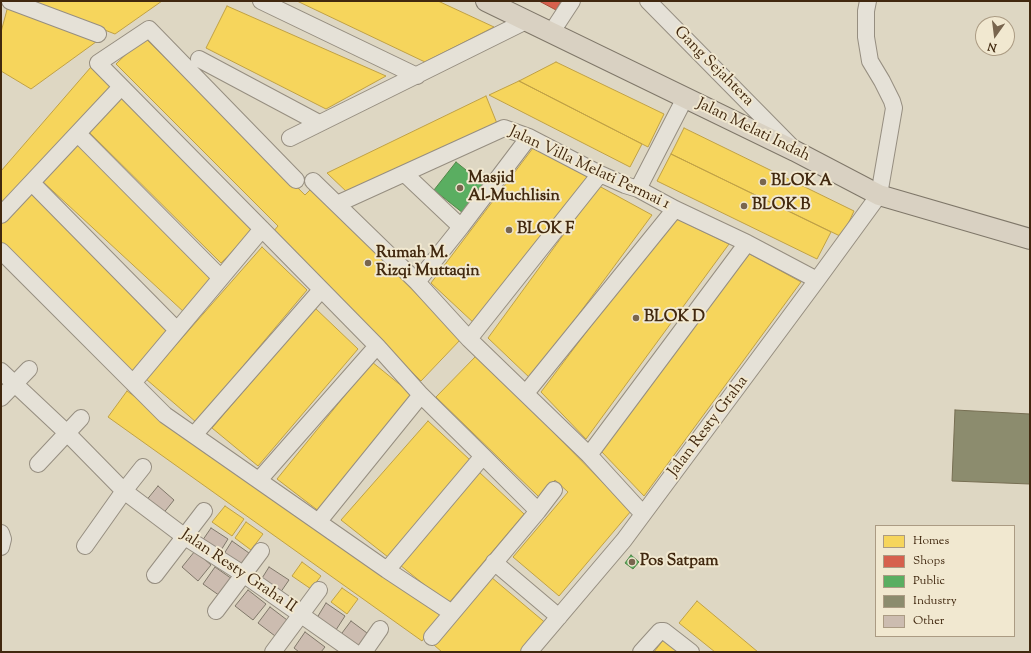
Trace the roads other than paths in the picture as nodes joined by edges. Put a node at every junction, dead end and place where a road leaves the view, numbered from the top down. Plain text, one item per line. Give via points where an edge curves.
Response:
1 (10, 1) edge
2 (261, 1) edge
3 (486, 1) edge
4 (572, 1) edge
5 (648, 1) edge
6 (868, 1) edge
7 (526, 21) junction
8 (551, 33) junction
9 (98, 34) dead end
10 (200, 59) dead end
11 (417, 76) junction
12 (121, 87) junction
13 (685, 98) junction
14 (319, 124) junction
15 (78, 134) junction
16 (529, 137) junction
17 (290, 138) dead end
18 (795, 151) junction
19 (405, 174) junction
20 (600, 174) junction
21 (296, 180) dead end
22 (313, 181) dead end
23 (32, 182) junction
24 (638, 189) junction
25 (879, 195) junction
26 (337, 204) junction
27 (675, 209) junction
28 (1, 216) edge
29 (461, 227) junction
30 (262, 229) junction
31 (1030, 239) edge
32 (746, 243) junction
33 (1, 251) edge
34 (221, 278) junction
35 (817, 280) junction
36 (417, 282) junction
37 (321, 290) junction
38 (177, 330) junction
39 (469, 339) junction
40 (376, 346) junction
41 (29, 369) dead end
42 (1, 371) edge
43 (133, 383) junction
44 (15, 384) junction
45 (526, 393) junction
46 (421, 396) junction
47 (1, 398) edge
48 (81, 418) dead end
49 (67, 433) junction
50 (194, 435) junction
51 (589, 455) junction
52 (484, 456) junction
53 (38, 464) dead end
54 (143, 467) dead end
55 (259, 480) junction
56 (554, 490) dead end
57 (124, 491) junction
58 (204, 511) dead end
59 (538, 511) junction
60 (643, 514) junction
61 (319, 522) junction
62 (1, 533) edge
63 (185, 537) junction
64 (85, 546) dead end
65 (1, 547) edge
66 (261, 551) dead end
67 (494, 562) junction
68 (388, 570) junction
69 (243, 574) junction
70 (155, 575) dead end
71 (320, 590) dead end
72 (216, 611) dead end
73 (452, 613) junction
74 (301, 614) junction
75 (559, 617) junction
76 (380, 629) dead end
77 (432, 637) dead end
78 (273, 652) edge
79 (354, 652) edge
80 (364, 652) edge
81 (529, 652) edge
82 (641, 652) edge
83 (691, 652) edge

1 - 9 street
2 - 11 street
3 - 7 main road, Jalan Melati Indah
4 - 8 street
5 - 18 street, Gang Sejahtera
6 - 25 street via 866,37 870,61 894,108
7 - 8 main road, Jalan Melati Indah
7 - 11 street
8 - 13 main road, Jalan Melati Indah
10 - 14 street
11 - 14 street
12 - 15 street
12 - 21 street via 98,63 149,29
12 - 30 street
13 - 18 main road, Jalan Melati Indah
13 - 24 street
14 - 17 street
15 - 23 street
15 - 34 street
16 - 19 street, Jalan Villa Melati Permai 1 via 504,128
16 - 20 street, Jalan Villa Melati Permai 1
16 - 29 street
18 - 25 main road, Jalan Melati Indah
19 - 26 street, Jalan Villa Melati Permai 1
19 - 29 street
20 - 24 street, Jalan Villa Melati Permai 1
20 - 39 street
22 - 26 street
23 - 28 street
23 - 38 street
24 - 27 street, Jalan Villa Melati Permai 1
25 - 31 main road, Jalan Melati Indah
25 - 35 street, Jalan Resty Graha
26 - 36 street
27 - 32 street, Jalan Villa Melati Permai 1
27 - 45 street
29 - 36 street
30 - 34 street
30 - 37 street
32 - 35 street, Jalan Villa Melati Permai 1
32 - 51 street
33 - 43 street
34 - 38 street
35 - 60 street, Jalan Resty Graha
36 - 39 street
37 - 40 street
37 - 50 street
38 - 43 street
39 - 45 street
40 - 46 street
40 - 55 street
41 - 44 street
42 - 44 street, Jalan Resty Graha II
43 - 50 street via 165,415
44 - 47 street
44 - 49 street, Jalan Resty Graha II
45 - 51 street
46 - 52 street
46 - 61 street
48 - 49 street
49 - 53 street
49 - 57 street, Jalan Resty Graha II
50 - 55 street
51 - 60 street
52 - 59 street
52 - 68 street
54 - 57 street
55 - 61 street
56 - 59 street
57 - 63 street, Jalan Resty Graha II
57 - 64 street
58 - 63 street
59 - 67 street
60 - 75 street, Jalan Resty Graha
61 - 68 street
62 - 65 street
63 - 69 street, Jalan Resty Graha II
63 - 70 street
66 - 69 street
67 - 73 street
67 - 75 street
68 - 73 street
69 - 72 street
69 - 74 street, Jalan Resty Graha II
71 - 74 street
73 - 77 street
74 - 78 street
74 - 79 street, Jalan Resty Graha II
75 - 81 street, Jalan Resty Graha
76 - 80 street
82 - 83 street via 660,631 664,631

